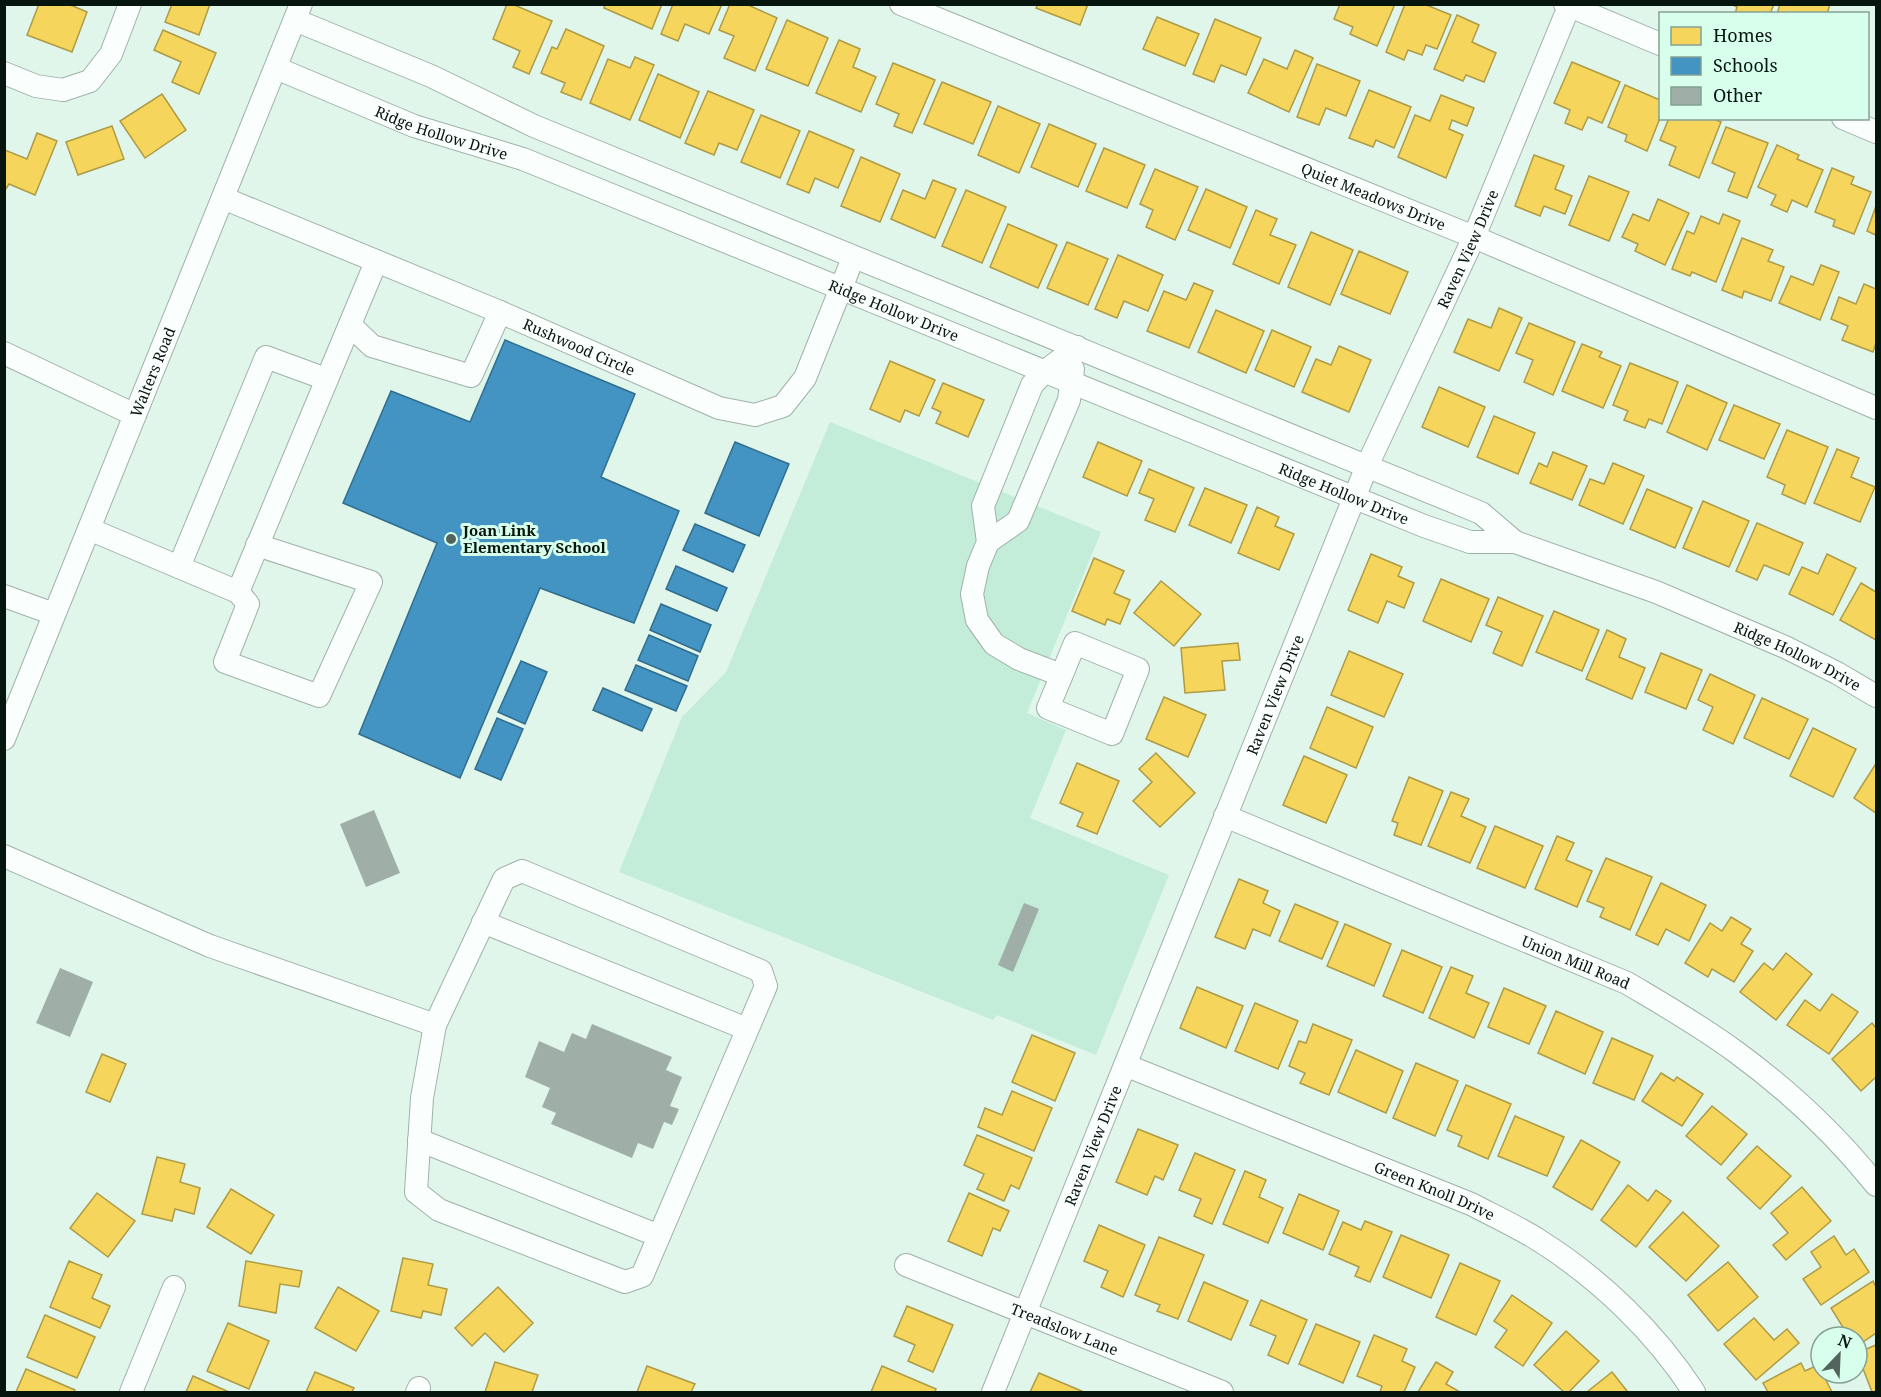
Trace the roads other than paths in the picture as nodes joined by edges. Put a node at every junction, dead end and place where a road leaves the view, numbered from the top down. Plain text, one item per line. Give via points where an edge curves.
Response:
1 (130, 4) edge
2 (901, 4) edge
3 (1568, 5) edge
4 (298, 12) edge
5 (1659, 44) edge
6 (276, 68) junction
7 (4, 73) edge
8 (1848, 120) edge
9 (1876, 132) edge
10 (223, 198) junction
11 (1474, 237) junction
12 (853, 258) junction
13 (376, 262) junction
14 (840, 289) junction
15 (500, 312) junction
16 (350, 326) junction
17 (1077, 347) junction
18 (4, 353) edge
19 (1044, 372) junction
20 (326, 379) junction
21 (1071, 383) junction
22 (1876, 408) edge
23 (135, 415) junction
24 (1367, 466) junction
25 (1355, 499) junction
26 (89, 529) junction
27 (988, 542) junction
28 (1515, 542) junction
29 (256, 545) junction
30 (179, 567) junction
31 (238, 592) junction
32 (4, 596) edge
33 (54, 614) junction
34 (1061, 675) dead end
35 (1876, 696) edge
36 (4, 739) edge
37 (1225, 816) junction
38 (4, 856) edge
39 (483, 922) junction
40 (435, 1025) junction
41 (747, 1029) junction
42 (1125, 1065) junction
43 (419, 1140) junction
44 (1876, 1185) edge
45 (659, 1236) junction
46 (906, 1265) dead end
47 (174, 1287) dead end
48 (1026, 1312) junction
49 (131, 1392) edge
50 (993, 1392) edge
51 (1222, 1392) edge
52 (1694, 1392) edge

1 - 7 street via 111,54 90,81 63,90 36,86
2 - 11 street, Quiet Meadows Drive
3 - 5 street
3 - 11 street, Raven View Drive
4 - 6 street, Walters Road
4 - 12 street, Ridge Hollow Drive via 534,126
6 - 10 street, Walters Road
6 - 14 street, Ridge Hollow Drive via 414,126 523,159
8 - 9 street
10 - 13 street, Rushwood Circle
10 - 23 street, Walters Road
11 - 22 street, Quiet Meadows Drive
11 - 24 street, Raven View Drive
12 - 14 street, Rushwood Circle
12 - 17 street, Ridge Hollow Drive
13 - 15 street, Rushwood Circle
13 - 16 street
14 - 15 street, Rushwood Circle via 805,378 783,406 755,415 719,408
14 - 19 street, Ridge Hollow Drive
15 - 16 street via 471,376 372,346
16 - 20 street
17 - 19 street
17 - 21 street
17 - 24 street, Ridge Hollow Drive
18 - 23 street
19 - 21 street, Ridge Hollow Drive
19 - 27 street via 1032,386 983,506
20 - 29 street
20 - 30 street via 266,357
21 - 25 street, Ridge Hollow Drive
21 - 27 street via 1069,400 1018,521
23 - 26 street, Walters Road
24 - 25 street, Raven View Drive
24 - 28 street, Ridge Hollow Drive via 1481,513
25 - 28 street, Ridge Hollow Drive via 1470,542
25 - 37 street, Raven View Drive
26 - 30 street
26 - 33 street, Walters Road
27 - 34 street via 972,594 977,620 994,644 1019,659
28 - 35 street, Ridge Hollow Drive via 1656,592 1785,646
29 - 31 street
29 - 31 street via 371,582 319,696 225,662 248,604
30 - 31 street
32 - 33 street
33 - 36 street, Walters Road
37 - 42 street, Raven View Drive
37 - 44 street, Union Mill Road via 1627,983 1736,1052 1786,1092 1835,1138
38 - 40 street via 210,946
39 - 40 street
39 - 41 street
39 - 41 street via 504,879 522,871 761,971 766,986
40 - 43 street
41 - 45 street
42 - 48 street, Raven View Drive
42 - 52 street, Green Knoll Drive via 1471,1204 1532,1236 1575,1265 1631,1316
43 - 45 street
43 - 45 street via 416,1192 439,1210 625,1282 642,1276
46 - 48 street, Treadslow Lane
47 - 49 street
48 - 50 street, Raven View Drive
48 - 51 street, Treadslow Lane

